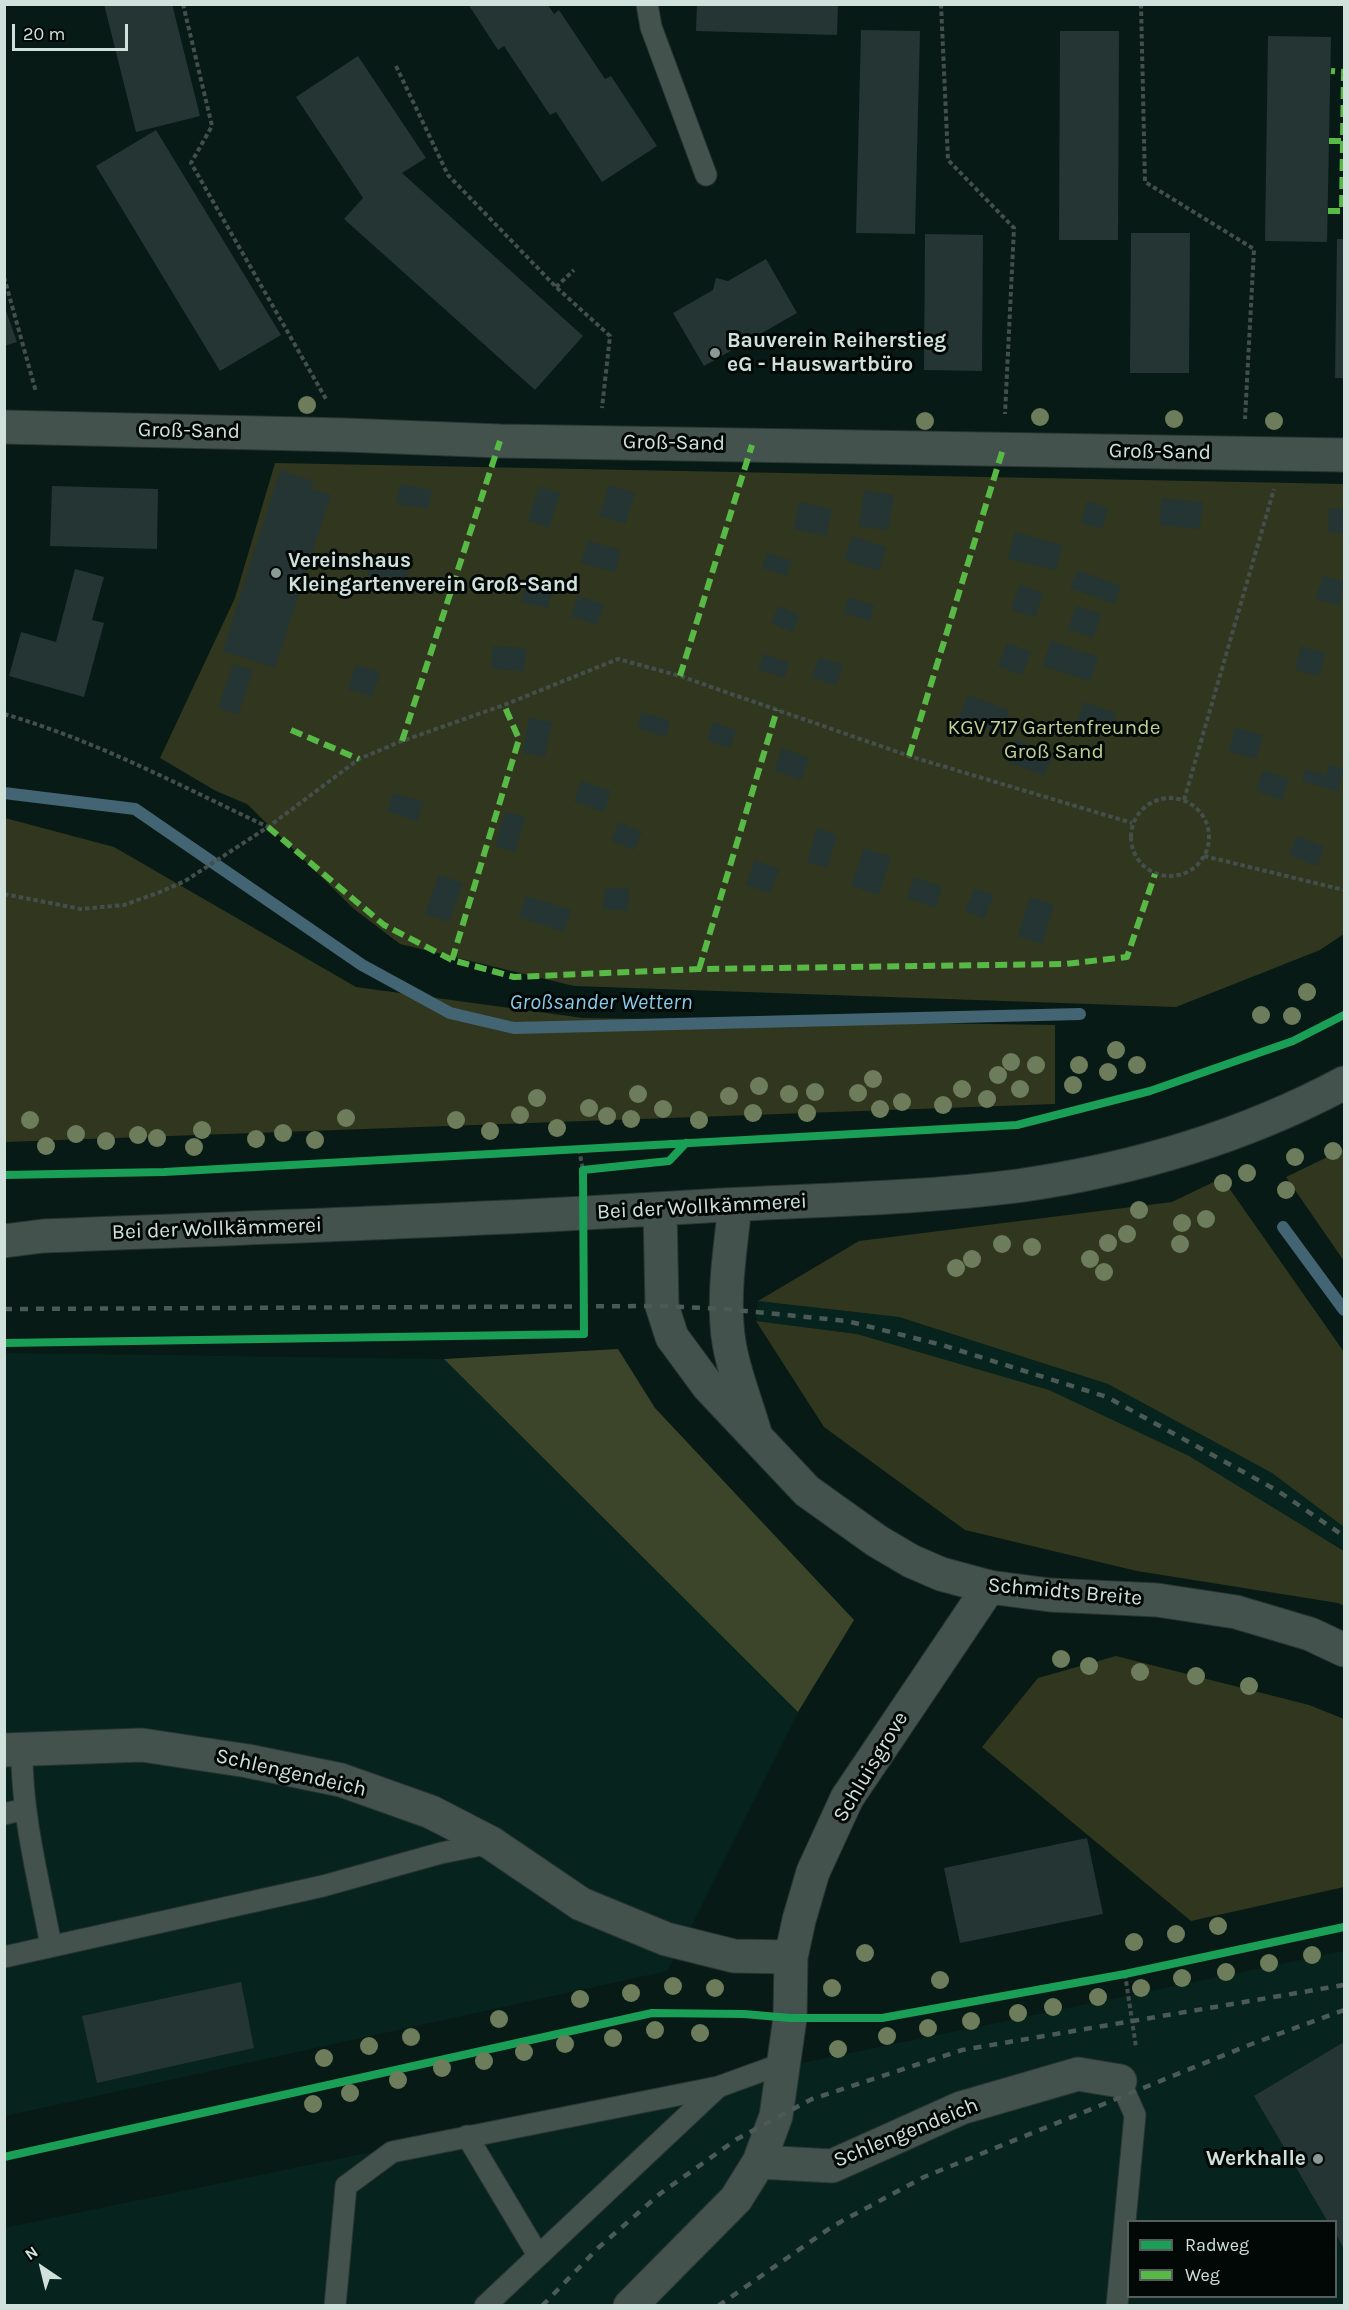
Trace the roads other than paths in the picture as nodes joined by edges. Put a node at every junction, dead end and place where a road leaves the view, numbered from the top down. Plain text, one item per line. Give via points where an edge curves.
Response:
1 (647, 4) edge
2 (706, 176) dead end
3 (4, 427) edge
4 (1344, 455) edge
5 (1344, 1083) edge
6 (735, 1204) junction
7 (660, 1209) junction
8 (4, 1230) edge
9 (43, 1236) junction
10 (4, 1240) edge
11 (756, 1436) junction
12 (989, 1587) junction
13 (1344, 1650) edge
14 (14, 1749) edge
15 (15, 1812) edge
16 (491, 1843) junction
17 (51, 1946) junction
18 (4, 1957) edge
19 (791, 1957) junction
20 (784, 2063) junction
21 (1120, 2081) joint
22 (718, 2087) junction
23 (467, 2136) junction
24 (759, 2162) junction
25 (538, 2255) junction
26 (335, 2306) edge
27 (485, 2306) edge
28 (630, 2306) edge
29 (1118, 2306) edge

1 - 2 lane via 651,27
3 - 4 street, Groß-Sand via 500,441
5 - 6 street, Bei der Wollkämmerei via 1223,1136 1100,1171 946,1193
6 - 7 street, Bei der Wollkämmerei
6 - 11 street, Schmidts Breite via 727,1327
7 - 9 street, Bei der Wollkämmerei
7 - 11 street, Schmidts Breite via 662,1306 672,1337 708,1386
8 - 9 street, Bei der Wollkämmerei
9 - 10 street, Bei der Wollkämmerei
11 - 12 street, Schmidts Breite via 807,1491 877,1541 941,1574
12 - 13 street, Schmidts Breite via 1050,1595 1157,1600 1236,1612 1310,1634
12 - 19 street, Schluisgrove via 847,1798 813,1872
14 - 15 lane via 22,1781
14 - 16 street, Schlengendeich via 142,1745 272,1766 341,1780 431,1812
15 - 17 lane
16 - 17 lane via 323,1886
16 - 19 street, Schlengendeich via 581,1904 666,1939 734,1956
17 - 18 lane
19 - 20 street, Schluisgrove via 790,2018
20 - 22 lane
20 - 24 street, Schluisgrove via 776,2116
21 - 24 street, Schlengendeich via 1078,2074 961,2108 832,2166
21 - 29 lane via 1135,2115
22 - 23 lane
22 - 25 lane
23 - 25 lane
23 - 26 lane via 392,2152 346,2186
24 - 28 street, Schluisgrove via 736,2199
25 - 27 lane

